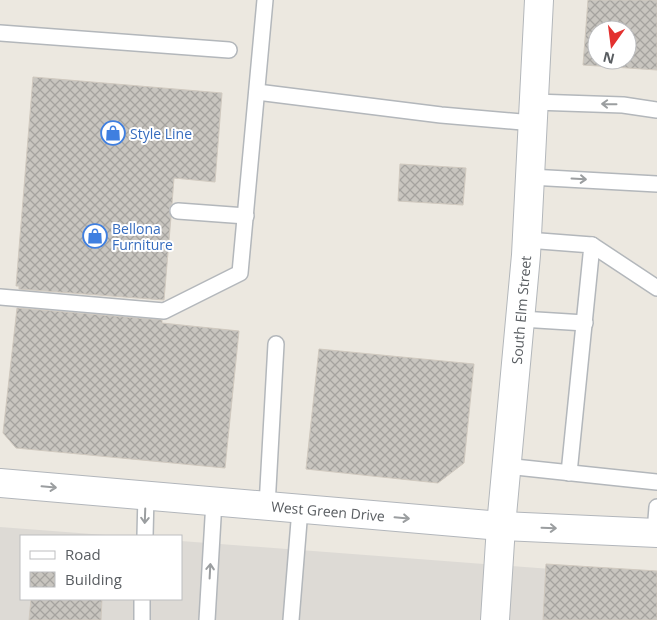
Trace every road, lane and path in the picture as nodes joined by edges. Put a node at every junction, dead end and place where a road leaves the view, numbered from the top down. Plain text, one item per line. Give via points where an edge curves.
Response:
1 (265, 0) edge
2 (539, 0) edge
3 (0, 33) edge
4 (229, 50) dead end
5 (257, 92) junction
6 (657, 110) edge
7 (533, 113) junction
8 (530, 177) junction
9 (657, 184) edge
10 (178, 211) dead end
11 (246, 216) junction
12 (527, 240) junction
13 (592, 245) junction
14 (657, 288) edge
15 (0, 297) edge
16 (520, 319) junction
17 (585, 323) junction
18 (276, 344) dead end
19 (506, 466) junction
20 (569, 473) junction
21 (0, 482) edge
22 (657, 482) edge
23 (146, 495) junction
24 (214, 501) junction
25 (267, 506) junction
26 (300, 509) junction
27 (656, 524) edge
28 (501, 526) junction
29 (145, 535) edge
30 (142, 600) edge
31 (142, 620) edge
32 (207, 620) edge
33 (292, 620) edge
34 (495, 620) edge

1 - 5 lane
2 - 7 main road, South Elm Street
3 - 4 lane
5 - 7 lane via 441,115
5 - 11 lane
6 -> 7 lane via 623,105
7 - 8 main road, South Elm Street
8 -> 9 lane
8 - 12 main road, South Elm Street
10 - 11 lane
11 - 15 lane via 240,273 164,312
12 - 13 lane
12 - 16 main road, South Elm Street
13 - 14 lane
13 - 17 lane
16 - 17 lane
16 - 19 main road, South Elm Street
17 - 20 lane
18 - 25 lane
19 - 20 lane
19 - 28 main road, South Elm Street
20 - 22 lane
21 -> 23 main road, West Green Drive
23 - 24 main road, West Green Drive
23 -> 29 lane
24 - 25 main road, West Green Drive
32 -> 24 lane
25 - 26 main road, West Green Drive
26 -> 28 main road, West Green Drive
26 - 33 lane
28 -> 27 main road, West Green Drive
28 - 34 main road, South Elm Street
30 - 31 lane

